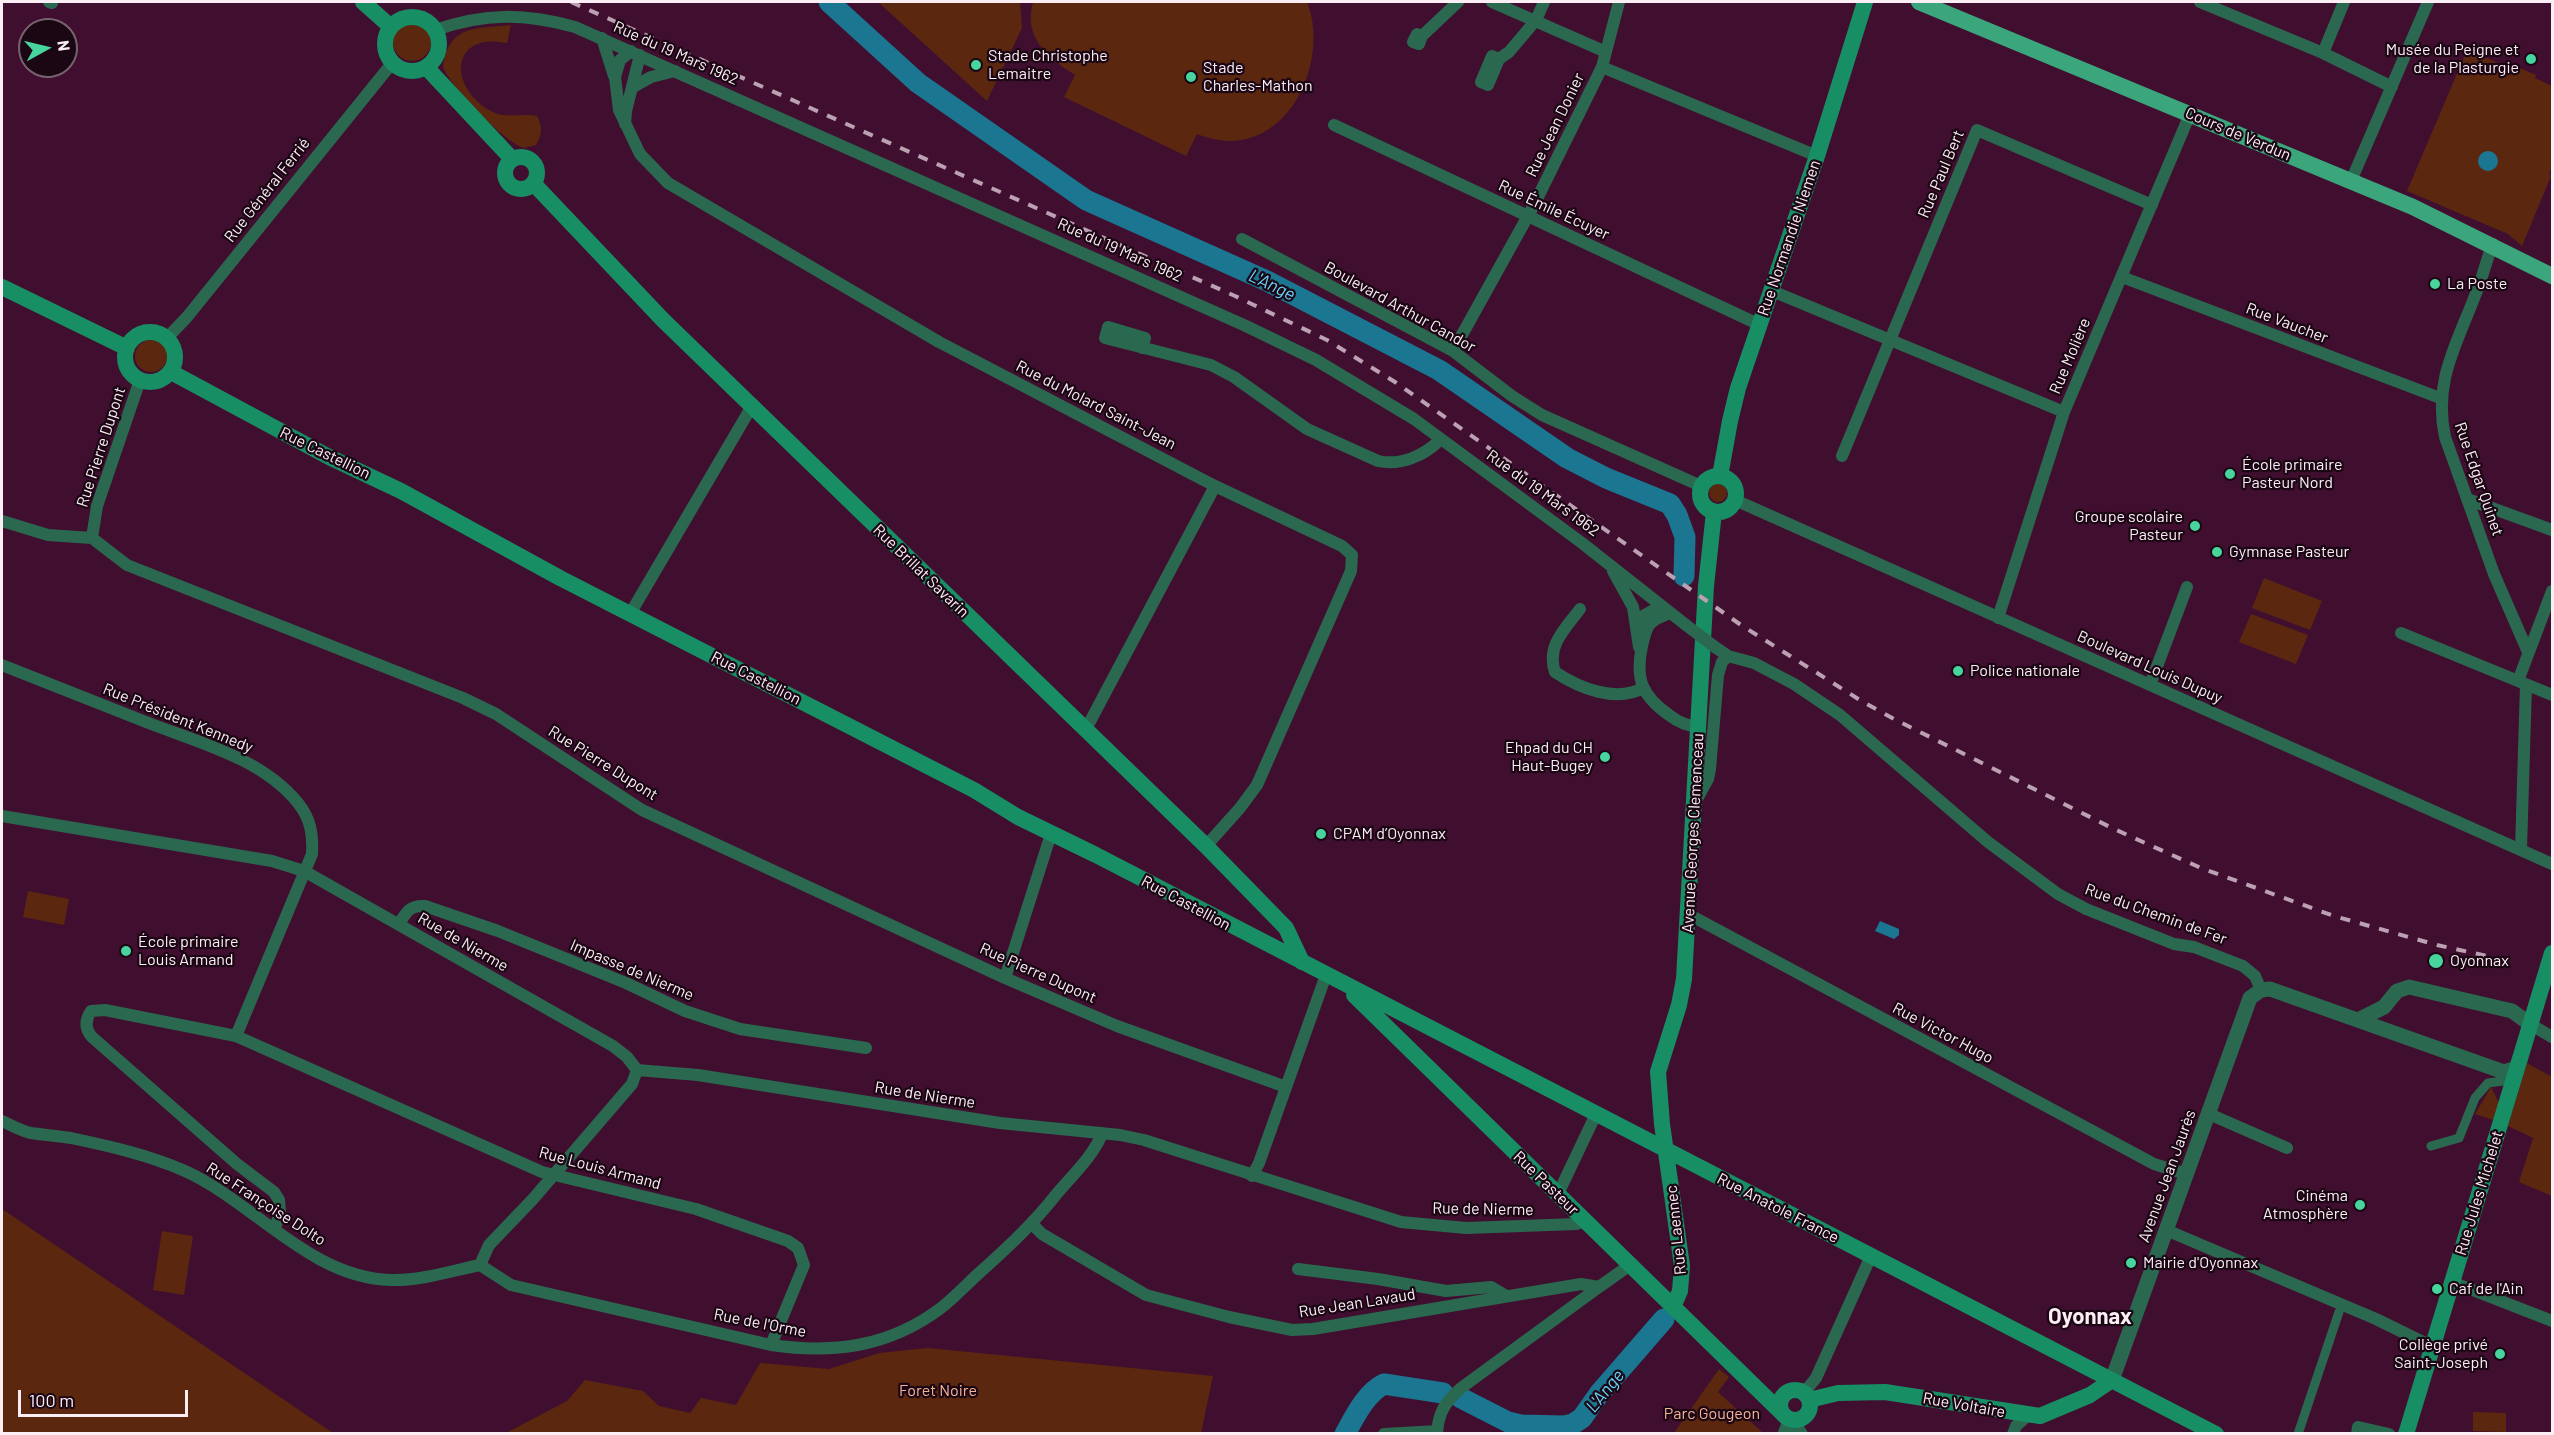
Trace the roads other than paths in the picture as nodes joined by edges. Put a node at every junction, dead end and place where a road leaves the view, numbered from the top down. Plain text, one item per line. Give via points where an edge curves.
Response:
1 (363, 2) edge
2 (1458, 2) edge
3 (1492, 2) edge
4 (1544, 2) edge
5 (1619, 2) edge
6 (1865, 2) edge
7 (1919, 2) edge
8 (2200, 2) edge
9 (2344, 2) edge
10 (2428, 2) edge
11 (1536, 20) junction
12 (391, 27) junction
13 (435, 30) junction
14 (1422, 36) dead end
15 (602, 38) junction
16 (1606, 52) junction
17 (2323, 52) junction
18 (636, 53) junction
19 (1499, 59) dead end
20 (393, 62) junction
21 (426, 67) junction
22 (1602, 67) junction
23 (675, 71) junction
24 (615, 77) junction
25 (633, 87) junction
26 (2392, 87) junction
27 (2190, 114) junction
28 (625, 125) junction
29 (1334, 125) dead end
30 (1817, 156) junction
31 (512, 159) junction
32 (2351, 181) junction
33 (533, 183) junction
34 (2152, 205) junction
35 (1527, 216) junction
36 (1242, 239) dead end
37 (2493, 244) junction
38 (2553, 276) edge
39 (2122, 278) junction
40 (2, 287) edge
41 (1772, 291) junction
42 (1760, 325) junction
43 (167, 338) junction
44 (1890, 340) junction
45 (127, 348) junction
46 (1142, 348) dead end
47 (1453, 351) junction
48 (171, 372) junction
49 (140, 381) junction
50 (2440, 398) junction
51 (752, 406) junction
52 (2064, 412) junction
53 (1441, 439) junction
54 (1842, 456) dead end
55 (1720, 476) junction
56 (1215, 486) junction
57 (1701, 486) junction
58 (2467, 499) junction
59 (1735, 500) junction
60 (1714, 512) junction
61 (2, 521) edge
62 (2553, 530) edge
63 (92, 538) junction
64 (1609, 564) junction
65 (2187, 587) dead end
66 (2553, 591) edge
67 (1580, 609) dead end
68 (1666, 609) junction
69 (630, 614) junction
70 (1998, 618) junction
71 (2401, 633) dead end
72 (1637, 635) junction
73 (2528, 652) junction
74 (1728, 656) junction
75 (1640, 657) junction
76 (2, 665) edge
77 (2522, 683) junction
78 (2150, 685) junction
79 (1643, 688) junction
80 (2553, 695) edge
81 (1699, 727) junction
82 (1085, 731) junction
83 (1695, 804) junction
84 (2, 816) edge
85 (1051, 834) junction
86 (1206, 846) junction
87 (2521, 849) junction
88 (2553, 864) edge
89 (304, 871) junction
90 (1688, 914) junction
91 (399, 924) junction
92 (2553, 953) edge
93 (1302, 962) junction
94 (1005, 978) junction
95 (1334, 979) junction
96 (2261, 990) junction
97 (2358, 1020) junction
98 (2530, 1024) junction
99 (236, 1036) junction
100 (2553, 1037) edge
101 (866, 1048) dead end
102 (637, 1070) junction
103 (2511, 1070) junction
104 (1286, 1087) junction
105 (1596, 1114) junction
106 (2209, 1114) junction
107 (2, 1121) edge
108 (1102, 1133) junction
109 (2431, 1146) dead end
110 (2287, 1148) dead end
111 (1667, 1150) junction
112 (2186, 1174) junction
113 (553, 1175) junction
114 (1252, 1176) junction
115 (1557, 1194) junction
116 (1585, 1221) junction
117 (1032, 1224) junction
118 (275, 1229) junction
119 (2166, 1230) junction
120 (1871, 1256) junction
121 (480, 1265) junction
122 (1630, 1265) junction
123 (1298, 1269) dead end
124 (2452, 1282) junction
125 (1599, 1287) junction
126 (1506, 1296) junction
127 (1673, 1307) junction
128 (2338, 1312) dead end
129 (2553, 1321) edge
130 (771, 1345) junction
131 (2432, 1346) junction
132 (2112, 1380) junction
133 (1753, 1383) junction
134 (1810, 1392) junction
135 (2028, 1415) junction
136 (1788, 1422) edge
137 (1437, 1432) edge
138 (1384, 1434) edge
139 (1802, 1434) edge
140 (2013, 1434) edge
141 (2216, 1434) edge
142 (2298, 1434) edge
143 (2356, 1434) edge
144 (2389, 1434) edge
145 (2406, 1434) edge

1 - 12 main road
2 - 14 street
3 - 11 street
4 - 11 street
5 - 16 street, Rue Jean Donier
6 - 30 main road, Rue Normandie Niemen
7 - 27 main road, Cours de Verdun
8 - 17 street
9 - 17 street
10 - 26 street
11 - 16 street
11 - 19 street
12 - 13 main road via 403,19 417,18
12 - 20 main road via 385,43
13 - 15 street, Rue du 19 Mars 1962 via 465,20 505,16 552,21
13 - 21 main road via 438,48
15 - 18 street, Rue du 19 Mars 1962
15 - 24 street, Rue du Molard Saint-Jean
16 - 22 street, Rue Jean Donier
17 - 26 street
18 - 23 street, Rue du 19 Mars 1962
18 - 24 street via 620,60
18 - 25 street
20 - 21 main road via 408,70
20 - 43 street, Rue Général Ferrié
21 - 31 main road, Rue Brillat Savarin
22 - 30 street
22 - 35 street, Rue Jean Donier
23 - 25 street via 651,76
23 - 53 street, Rue du 19 Mars 1962 via 1246,326 1356,382
24 - 28 street, Rue du Molard Saint-Jean via 618,110
25 - 28 street
26 - 32 street
27 - 32 main road, Cours de Verdun
27 - 34 street, Rue Molière
28 - 56 street, Rue du Molard Saint-Jean via 640,154 668,183 939,342
29 - 35 street, Rue Émile Écuyer
30 - 41 main road, Rue Normandie Niemen
31 - 33 main road, Rue Brillat Savarin via 520,156 533,162 537,175
31 - 33 main road via 505,171 510,184 524,189
32 - 37 main road, Cours de Verdun
33 - 51 main road, Rue Brillat Savarin
34 - 39 street, Rue Molière
34 - 44 street, Rue Paul Bert via 1977,130
35 - 42 street, Rue Émile Écuyer
35 - 47 street, Rue Jean Donier
36 - 47 street, Boulevard Arthur Candor
37 - 38 main road, Cours de Verdun
37 - 50 street, Rue Edgar Quinet via 2447,366
39 - 50 street, Rue Vaucher
39 - 52 street, Rue Molière
40 - 45 main road
41 - 42 main road, Rue Normandie Niemen
41 - 44 street
42 - 55 main road, Rue Normandie Niemen via 1733,406
43 - 45 main road via 145,332
43 - 48 main road via 176,359
44 - 52 street
44 - 54 street
45 - 49 main road via 127,368
46 - 53 street via 1211,365 1234,376 1307,429 1378,461 1406,461
47 - 57 street, Boulevard Arthur Candor via 1542,415
48 - 49 main road via 158,382
48 - 69 main road, Rue Castellion
49 - 63 street, Rue Pierre Dupont via 97,506
50 - 58 street, Rue Edgar Quinet via 2445,437
51 - 69 street
51 - 82 main road, Rue Brillat Savarin
52 - 70 street, Rue Molière
53 - 64 street, Rue du 19 Mars 1962
55 - 57 main road via 1709,478
55 - 59 main road via 1733,484
56 - 82 street
56 - 86 street, Rue du Molard Saint-Jean via 1342,546 1352,555 1353,563 1257,785
57 - 60 main road via 1703,505
58 - 62 street
58 - 73 street, Rue Edgar Quinet
59 - 60 main road via 1724,511
59 - 70 street, Boulevard Louis Dupuy
60 - 81 main road, Avenue Georges Clemenceau
61 - 63 street via 48,535
63 - 94 street, Rue Pierre Dupont via 127,565 477,704 642,810
64 - 68 street, Rue du 19 Mars 1962
64 - 72 street via 1629,599
65 - 78 street
66 - 73 street
67 - 79 street via 1553,647 1555,672 1578,685 1613,694 1631,694
68 - 72 street via 1643,616
68 - 74 street, Rue du 19 Mars 1962, bridge
68 - 75 street via 1650,624
69 - 85 main road, Rue Castellion via 964,785
70 - 78 street, Boulevard Louis Dupuy
71 - 77 street
72 - 75 street
73 - 77 street
74 - 83 street via 1718,675 1708,779
74 - 96 street, Rue du Chemin de Fer via 1754,663 1824,703 1988,842 2058,894 2174,944 2243,966 2255,976
75 - 79 street
76 - 89 street, Rue Président Kennedy via 223,752 259,771 297,802 311,826 312,854
77 - 80 street
77 - 87 street
78 - 87 street, Boulevard Louis Dupuy
79 - 81 street via 1651,701 1675,720
81 - 83 main road, Avenue Georges Clemenceau
82 - 86 main road, Rue Brillat Savarin
83 - 90 main road, Avenue Georges Clemenceau
84 - 89 street, Rue de Nierme via 272,861
85 - 93 main road, Rue Castellion
85 - 94 street
86 - 93 main road, Rue Brillat Savarin via 1286,928
87 - 88 street, Boulevard Louis Dupuy
89 - 91 street, Rue de Nierme
89 - 99 street, Rue Président Kennedy
90 - 111 main road, Avenue Georges Clemenceau via 1684,979 1659,1072
90 - 112 street, Rue Victor Hugo via 2154,1164
91 - 101 street, Impasse de Nierme via 408,909 425,906 498,931 685,1011 740,1029
91 - 102 street, Rue de Nierme via 612,1046
92 - 98 main road, Rue Jules Michelet
93 - 95 main road, Rue Castellion
94 - 104 street, Rue Pierre Dupont via 1117,1026
95 - 104 street
95 - 105 main road, Rue Anatole France
95 - 115 main road, Rue Pasteur
96 - 97 street via 2270,989
96 - 106 street, Avenue Jean Jaurès via 2250,998
97 - 98 street via 2384,1007 2397,991 2409,987 2512,1011
97 - 103 street
98 - 100 street
98 - 103 main road, Rue Jules Michelet
99 - 113 street, Rue Louis Armand
99 - 118 street, Rue Louis Armand via 105,1010 91,1011 88,1016 87,1029 92,1037 274,1192 280,1211
102 - 108 street, Rue de Nierme via 698,1075 1000,1123
102 - 113 street via 632,1084
103 - 109 street via 2503,1081 2488,1083 2475,1098 2458,1138
103 - 124 main road, Rue Jules Michelet
104 - 114 street
105 - 111 main road, Rue Anatole France
105 - 115 street
106 - 110 street
106 - 112 street, Avenue Jean Jaurès
107 - 118 street, Rue Françoise Dolto via 29,1132 114,1147 184,1171
108 - 114 street, Rue de Nierme via 1144,1140
108 - 117 street, Rue de l'Orme
111 - 120 main road, Rue Anatole France
111 - 127 main road, Rue Laennec via 1682,1266 1680,1292
112 - 119 street, Avenue Jean Jaurès
113 - 121 street via 489,1245
113 - 130 street, Rue Louis Armand via 696,1209 798,1248 804,1265
114 - 116 street, Rue de Nierme via 1401,1222 1466,1228
115 - 116 main road, Rue Pasteur
116 - 122 main road, Rue Pasteur
117 - 126 street, Rue Jean Lavaud via 1042,1234 1146,1295 1292,1330
117 - 130 street, Rue de l'Orme via 944,1306 908,1328 846,1348 813,1350
118 - 121 street, Rue Françoise Dolto via 336,1267 377,1279 411,1279
119 - 131 street
119 - 132 street, Avenue Jean Jaurès
120 - 132 main road, Rue Anatole France
120 - 134 street
121 - 130 street, Rue de l'Orme via 512,1285
122 - 125 street
122 - 127 main road, Rue Pasteur
123 - 126 street via 1446,1291 1491,1287
124 - 129 street
124 - 131 main road, Rue Jules Michelet
125 - 126 street, Rue Jean Lavaud via 1581,1284
125 - 137 street via 1461,1388 1444,1405
127 - 133 main road, Rue Pasteur
128 - 142 street
131 - 145 main road, Rue Jules Michelet
132 - 135 main road, Rue Voltaire via 2090,1395 2040,1416
132 - 141 main road, Rue Anatole France
133 - 134 main road
133 - 136 main road, Rue Pasteur
134 - 135 main road, Rue Voltaire via 1885,1392
134 - 136 main road via 1806,1415
134 - 136 main road via 1789,1392 1783,1397 1780,1404
135 - 140 street
136 - 139 street
137 - 138 street
143 - 144 street via 2358,1427

